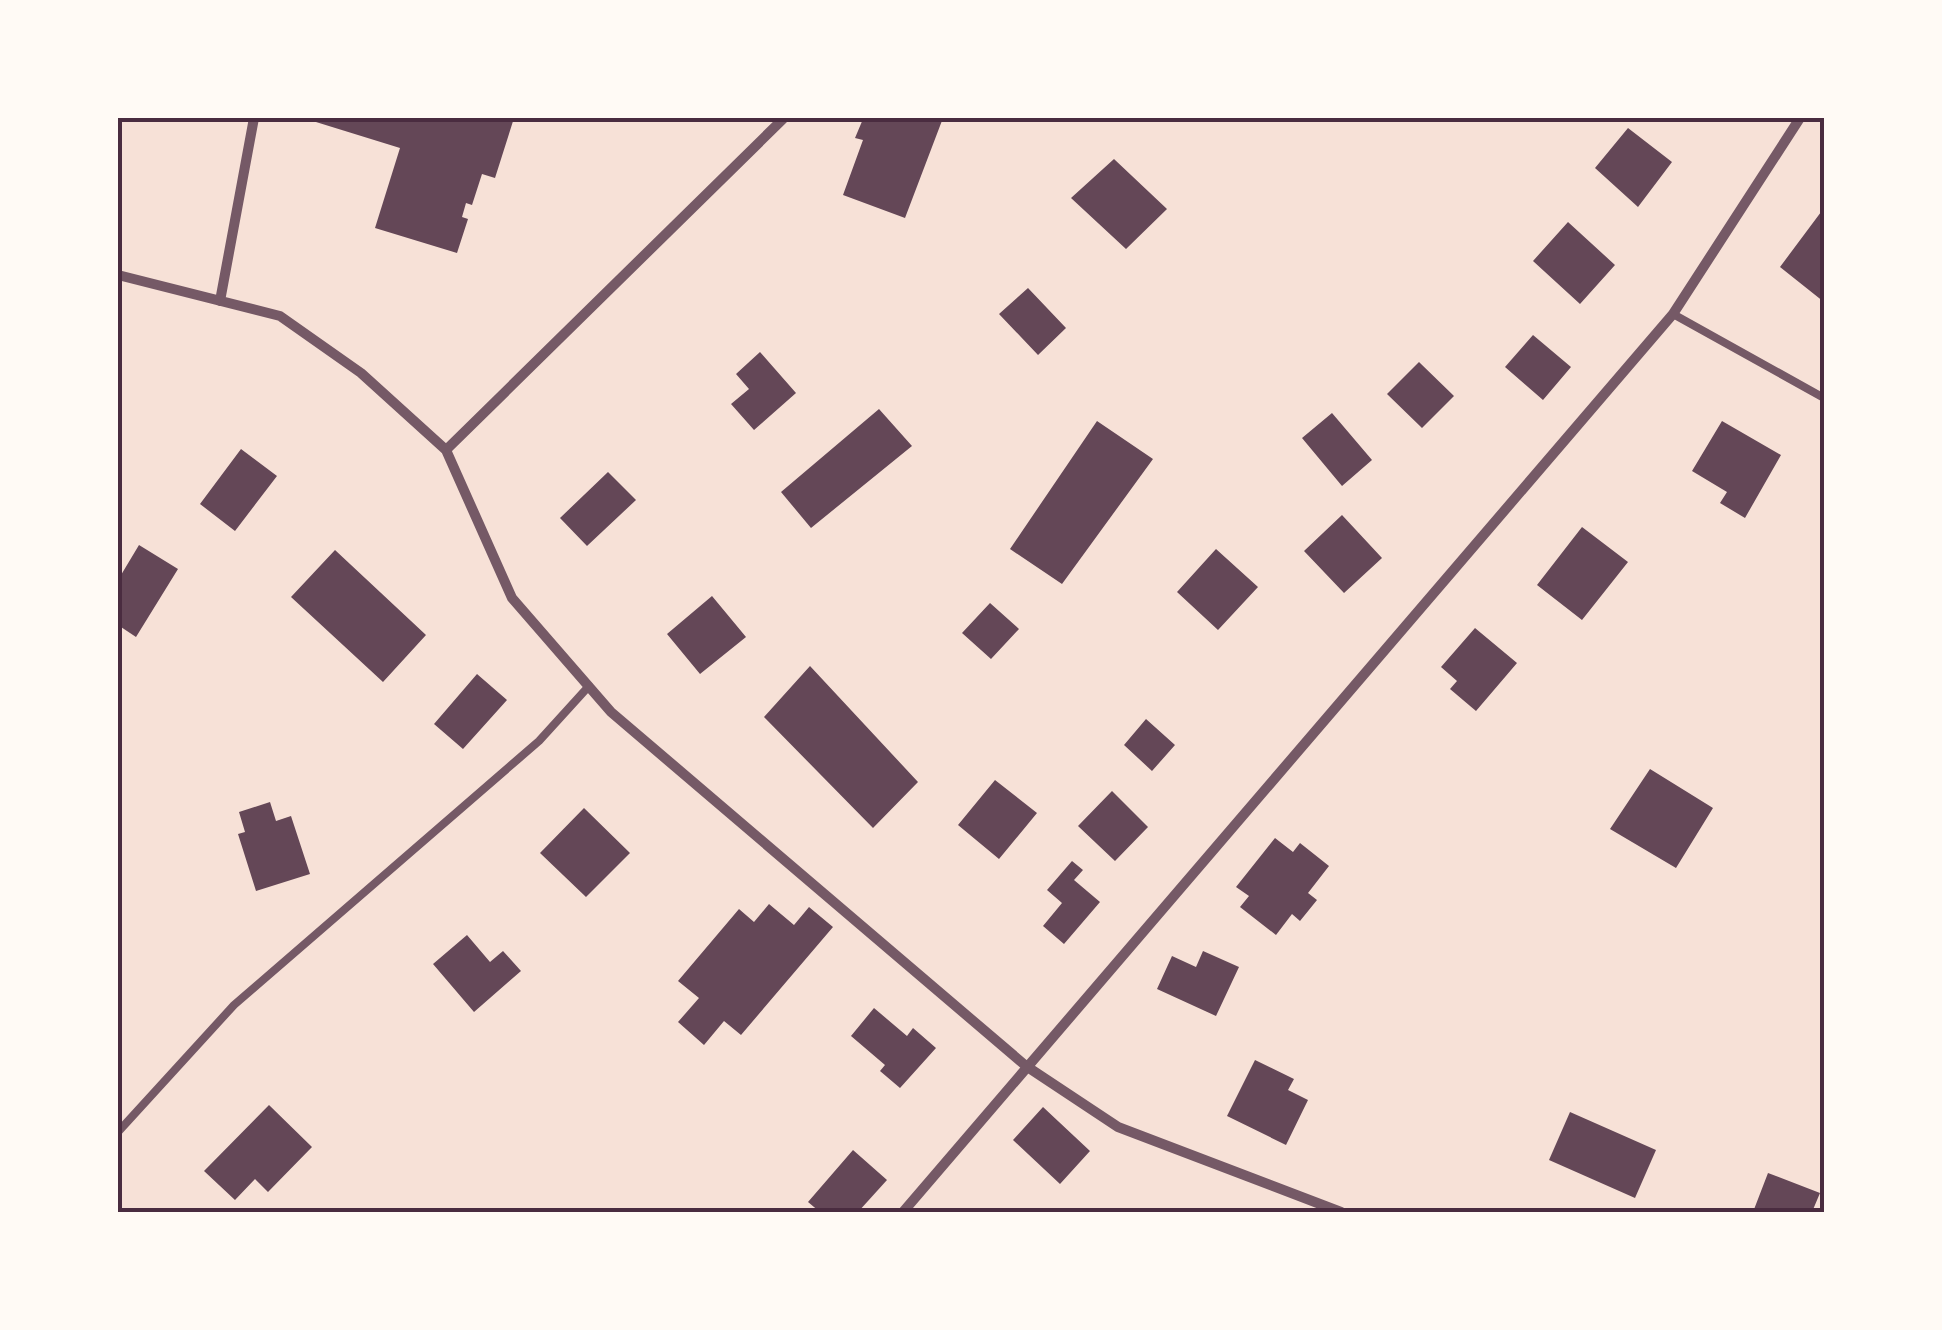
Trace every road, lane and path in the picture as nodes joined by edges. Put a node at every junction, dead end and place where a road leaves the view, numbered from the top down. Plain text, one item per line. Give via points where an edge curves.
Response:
1 (254, 118) edge
2 (784, 118) edge
3 (1800, 118) edge
4 (118, 275) edge
5 (220, 301) junction
6 (1673, 314) junction
7 (1824, 398) edge
8 (446, 450) junction
9 (589, 686) junction
10 (1026, 1066) junction
11 (118, 1132) edge
12 (903, 1212) edge
13 (1341, 1212) edge

1 - 5 street
2 - 8 street
3 - 6 street
4 - 5 street
5 - 8 street via 280,316 361,373
6 - 7 lane
6 - 10 street
8 - 9 street via 512,598
9 - 10 street via 610,712
9 - 11 lane via 539,741 234,1005
10 - 12 street
10 - 13 street via 1118,1127

